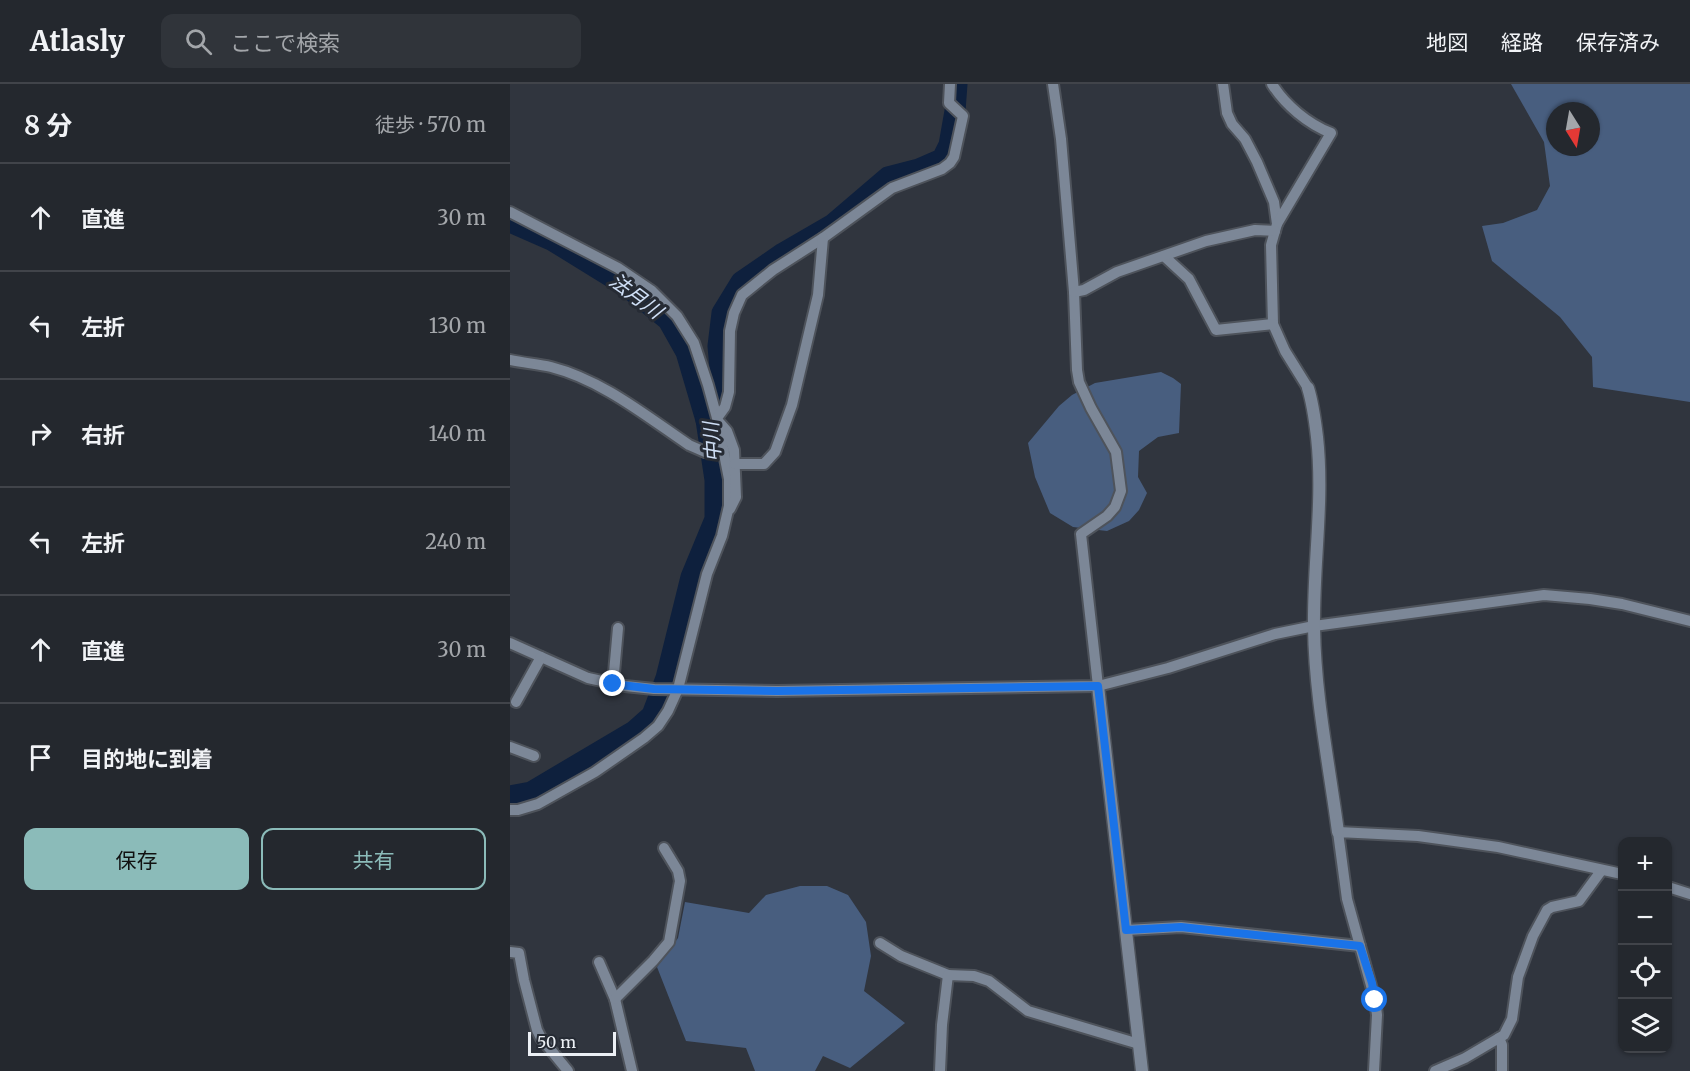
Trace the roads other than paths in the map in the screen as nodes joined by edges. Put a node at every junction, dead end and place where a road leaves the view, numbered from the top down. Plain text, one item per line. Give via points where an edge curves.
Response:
1 (950, 84) edge
2 (1053, 84) edge
3 (1223, 84) edge
4 (1272, 84) edge
5 (510, 212) edge
6 (1276, 227) junction
7 (823, 238) junction
8 (1164, 256) junction
9 (1074, 292) junction
10 (1273, 324) junction
11 (510, 360) edge
12 (1308, 388) joint
13 (718, 420) junction
14 (721, 450) junction
15 (735, 464) junction
16 (727, 515) junction
17 (1690, 621) edge
18 (1314, 626) junction
19 (618, 628) dead end
20 (510, 642) edge
21 (541, 657) junction
22 (613, 684) junction
23 (1098, 686) junction
24 (675, 689) junction
25 (516, 702) dead end
26 (510, 747) edge
27 (534, 756) dead end
28 (510, 810) edge
29 (1338, 832) junction
30 (664, 848) dead end
31 (1601, 871) junction
32 (1618, 873) edge
33 (1672, 888) edge
34 (1690, 894) edge
35 (1126, 930) junction
36 (880, 943) dead end
37 (1360, 946) junction
38 (510, 952) edge
39 (599, 962) dead end
40 (948, 975) junction
41 (615, 999) junction
42 (1499, 1038) junction
43 (1139, 1044) junction
44 (568, 1071) edge
45 (632, 1071) edge
46 (940, 1071) edge
47 (1142, 1071) edge
48 (1374, 1071) edge
49 (1435, 1071) edge
50 (1502, 1071) edge

1 - 7 street via 949,103 963,116 950,163 892,188
2 - 9 street
3 - 6 street via 1227,113 1245,139 1274,202
4 - 6 street via 1281,98 1331,134
5 - 13 street via 618,268 652,291 677,316 694,343
6 - 8 street via 1206,241
6 - 10 street via 1271,245
7 - 13 street via 742,295 730,331 729,392
7 - 15 street via 818,295 792,405 776,452 764,464
8 - 9 street
8 - 10 street via 1189,279 1216,330
9 - 23 street via 1079,382 1116,452 1121,491 1107,516 1081,534
10 - 12 street
11 - 14 street via 552,367 587,381 689,445 705,452
12 - 18 street via 1320,459
13 - 14 street
13 - 15 street via 727,431
14 - 16 street via 729,478
15 - 16 street via 736,497
16 - 24 street
17 - 18 street via 1622,604 1544,595
18 - 23 street
18 - 29 street
19 - 22 street
20 - 21 street
21 - 22 street via 588,678
21 - 25 street
22 - 24 street
23 - 24 street
23 - 35 street
24 - 28 street via 668,711 644,738 538,804
26 - 27 street
29 - 31 street via 1418,836 1498,847
29 - 37 street via 1347,899
30 - 41 street via 680,881 669,942
31 - 32 street
31 - 42 street via 1579,901 1547,910 1518,977 1509,1028
33 - 34 street
35 - 37 street via 1181,927
35 - 43 street
36 - 40 street
37 - 48 street via 1377,1015
38 - 44 street via 519,953 537,1030
39 - 41 street
40 - 43 street via 989,981 1028,1011
40 - 46 street
41 - 45 street
42 - 49 street
42 - 50 street
43 - 47 street

